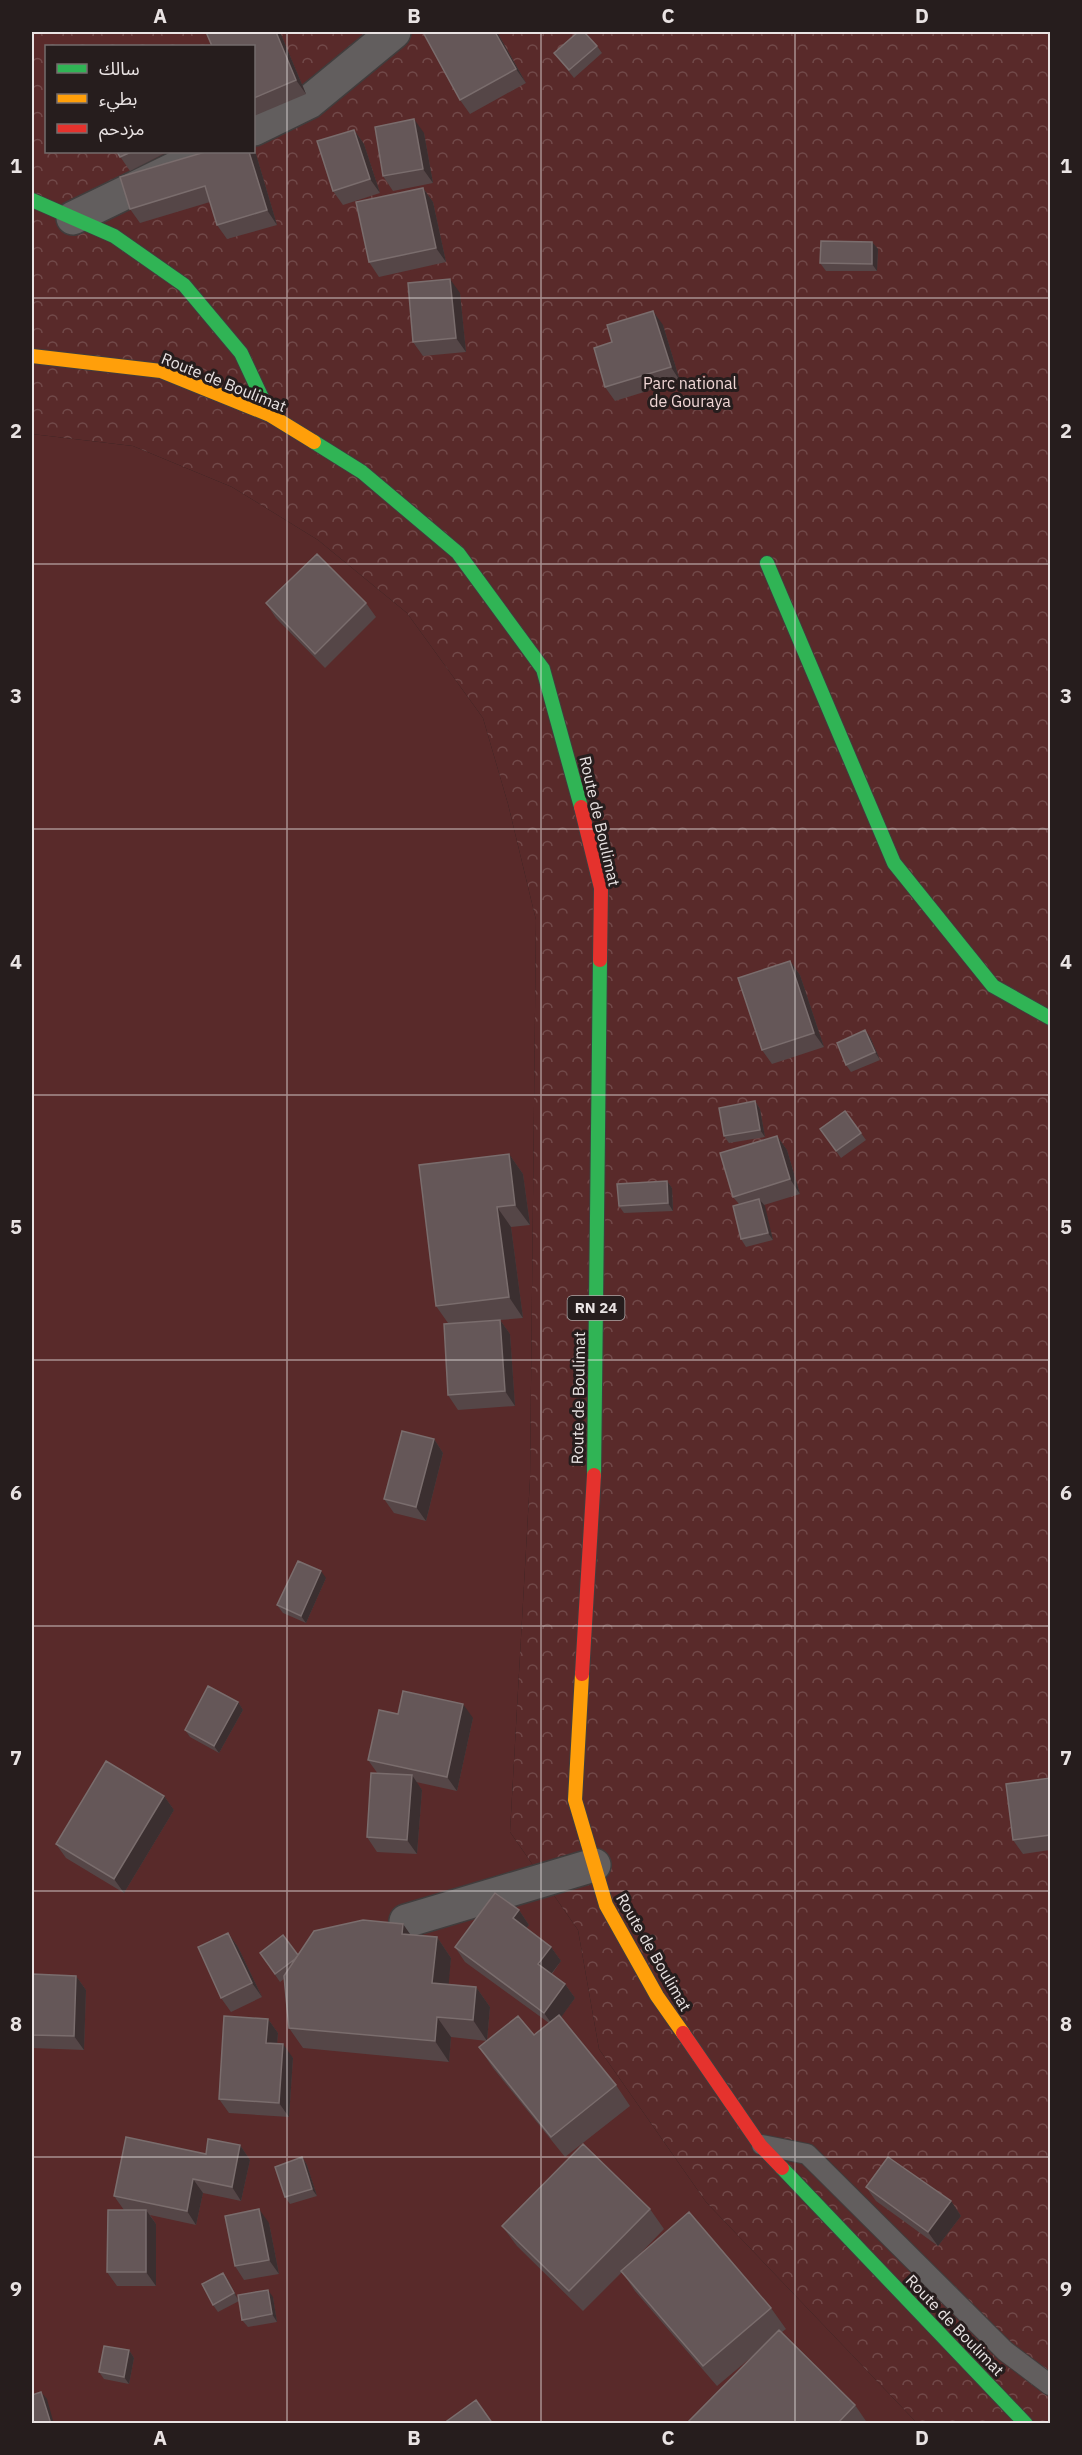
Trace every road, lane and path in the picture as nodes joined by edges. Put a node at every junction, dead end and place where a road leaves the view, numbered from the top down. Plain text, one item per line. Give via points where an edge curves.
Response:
1 (394, 32) edge
2 (255, 129) edge
3 (207, 153) edge
4 (32, 200) edge
5 (73, 218) junction
6 (32, 356) edge
7 (270, 415) junction
8 (767, 563) dead end
9 (1050, 1018) edge
10 (594, 1865) junction
11 (406, 1921) dead end
12 (760, 2145) junction
13 (1050, 2385) edge
14 (1026, 2424) edge

1 - 2 street via 309,102
3 - 5 street
4 - 5 main road
5 - 7 main road via 114,236 184,285 241,353
6 - 7 main road, Route de Boulimat / RN 24 via 161,371
7 - 10 main road, Route de Boulimat / RN 24 via 362,472 458,552 543,669 601,888 595,1454 575,1800
8 - 9 main road via 894,863 993,986
10 - 11 street
10 - 12 main road, Route de Boulimat / RN 24 via 606,1905 657,1996
12 - 13 lane via 807,2154 1005,2351
12 - 14 main road, Route de Boulimat / RN 24

